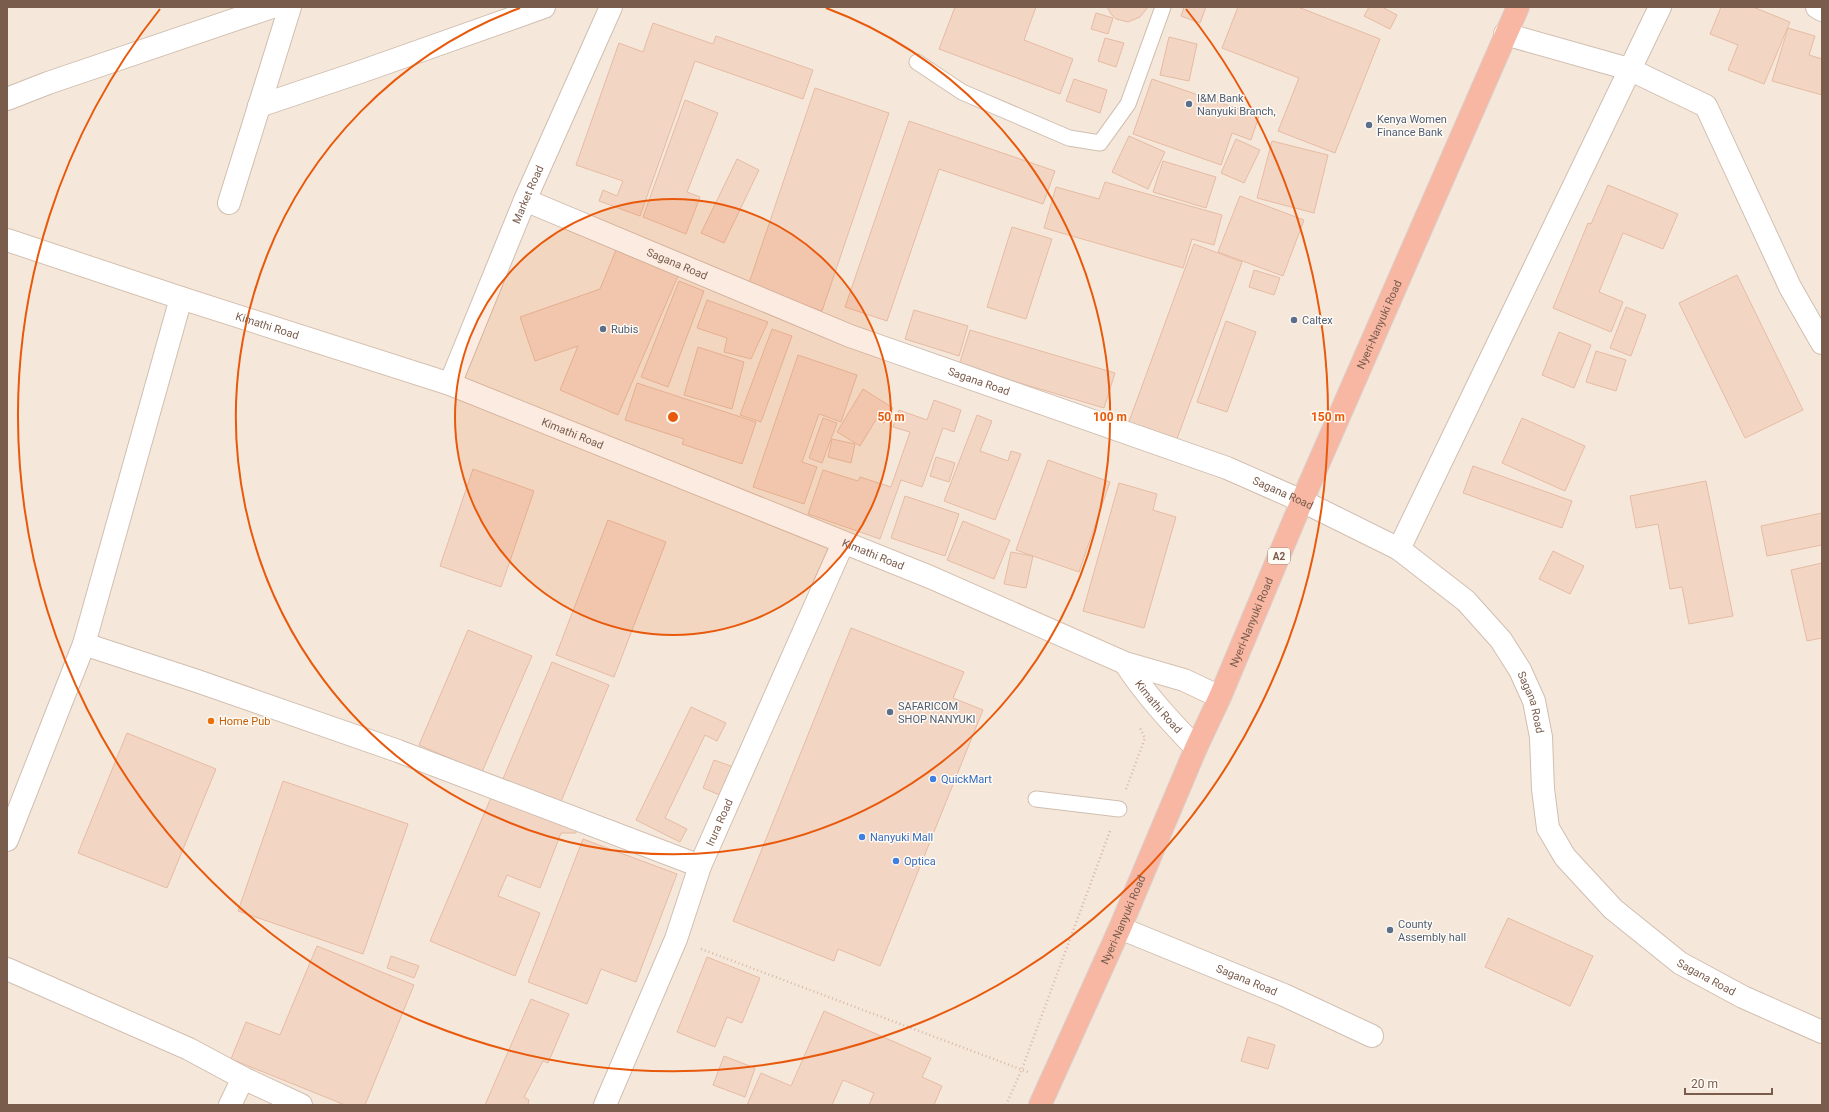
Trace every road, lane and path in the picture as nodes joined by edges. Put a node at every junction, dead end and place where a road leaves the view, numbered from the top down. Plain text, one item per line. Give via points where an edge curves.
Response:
1 (272, 7) edge
2 (290, 7) edge
3 (544, 7) edge
4 (611, 7) edge
5 (1163, 7) edge
6 (1518, 7) edge
7 (1660, 7) edge
8 (1817, 7) edge
9 (1822, 10) edge
10 (1506, 34) junction
11 (917, 62) dead end
12 (1629, 69) junction
13 (7, 99) edge
14 (259, 106) junction
15 (525, 200) junction
16 (229, 204) dead end
17 (7, 240) edge
18 (181, 298) junction
19 (1822, 343) edge
20 (450, 384) junction
21 (1302, 501) junction
22 (843, 543) junction
23 (1399, 549) junction
24 (84, 644) junction
25 (1125, 662) junction
26 (1220, 697) junction
27 (1138, 724) dead end
28 (1196, 748) junction
29 (1036, 799) dead end
30 (1118, 809) junction
31 (7, 840) edge
32 (700, 866) junction
33 (1120, 928) junction
34 (676, 939) junction
35 (7, 969) edge
36 (1822, 1032) edge
37 (1372, 1036) dead end
38 (1022, 1069) junction
39 (243, 1078) junction
40 (1049, 1083) junction
41 (230, 1105) edge
42 (301, 1105) edge
43 (605, 1105) edge
44 (1006, 1105) edge
45 (1040, 1105) edge

1 - 13 street
2 - 14 street
3 - 14 street
4 - 15 street, Market Road
5 - 11 lane via 1128,104 1100,143 1069,138 962,92
6 - 10 highway, Nyeri-Nanyuki Road / A2
7 - 12 street
8 - 9 street
10 - 12 street
10 - 21 highway, Nyeri-Nanyuki Road / A2
12 - 19 street via 1706,106 1790,287
12 - 23 street
14 - 16 street
15 - 20 street, Market Road
15 - 21 street, Sagana Road via 850,336 1227,468
17 - 18 street, Kimathi Road
18 - 20 street, Kimathi Road
18 - 24 street
20 - 22 street, Kimathi Road
21 - 23 street, Sagana Road
21 - 26 highway, Nyeri-Nanyuki Road / A2
22 - 25 street, Kimathi Road via 930,577
22 - 32 street, Irura Road
23 - 36 street, Sagana Road via 1466,601 1501,640 1520,670 1534,701 1541,737 1548,828 1566,857 1613,909 1680,963 1743,997
24 - 31 street
24 - 32 street via 398,751
25 - 26 street, Kimathi Road via 1184,680
25 - 28 street, Kimathi Road via 1137,682 1165,716
26 - 28 highway, Nyeri-Nanyuki Road / A2
27 - 30 path via 1145,738
28 - 33 highway, Nyeri-Nanyuki Road / A2
29 - 30 lane
30 - 38 path
32 - 34 street, Irura Road
33 - 37 street, Sagana Road via 1284,995
33 - 40 highway, Nyeri-Nanyuki Road / A2
34 - 38 path via 976,1054
34 - 43 street, Irura Road
35 - 39 street via 189,1049
38 - 40 path
38 - 44 path
39 - 41 street
39 - 42 street
40 - 45 highway, Nyeri-Nanyuki Road / A2

